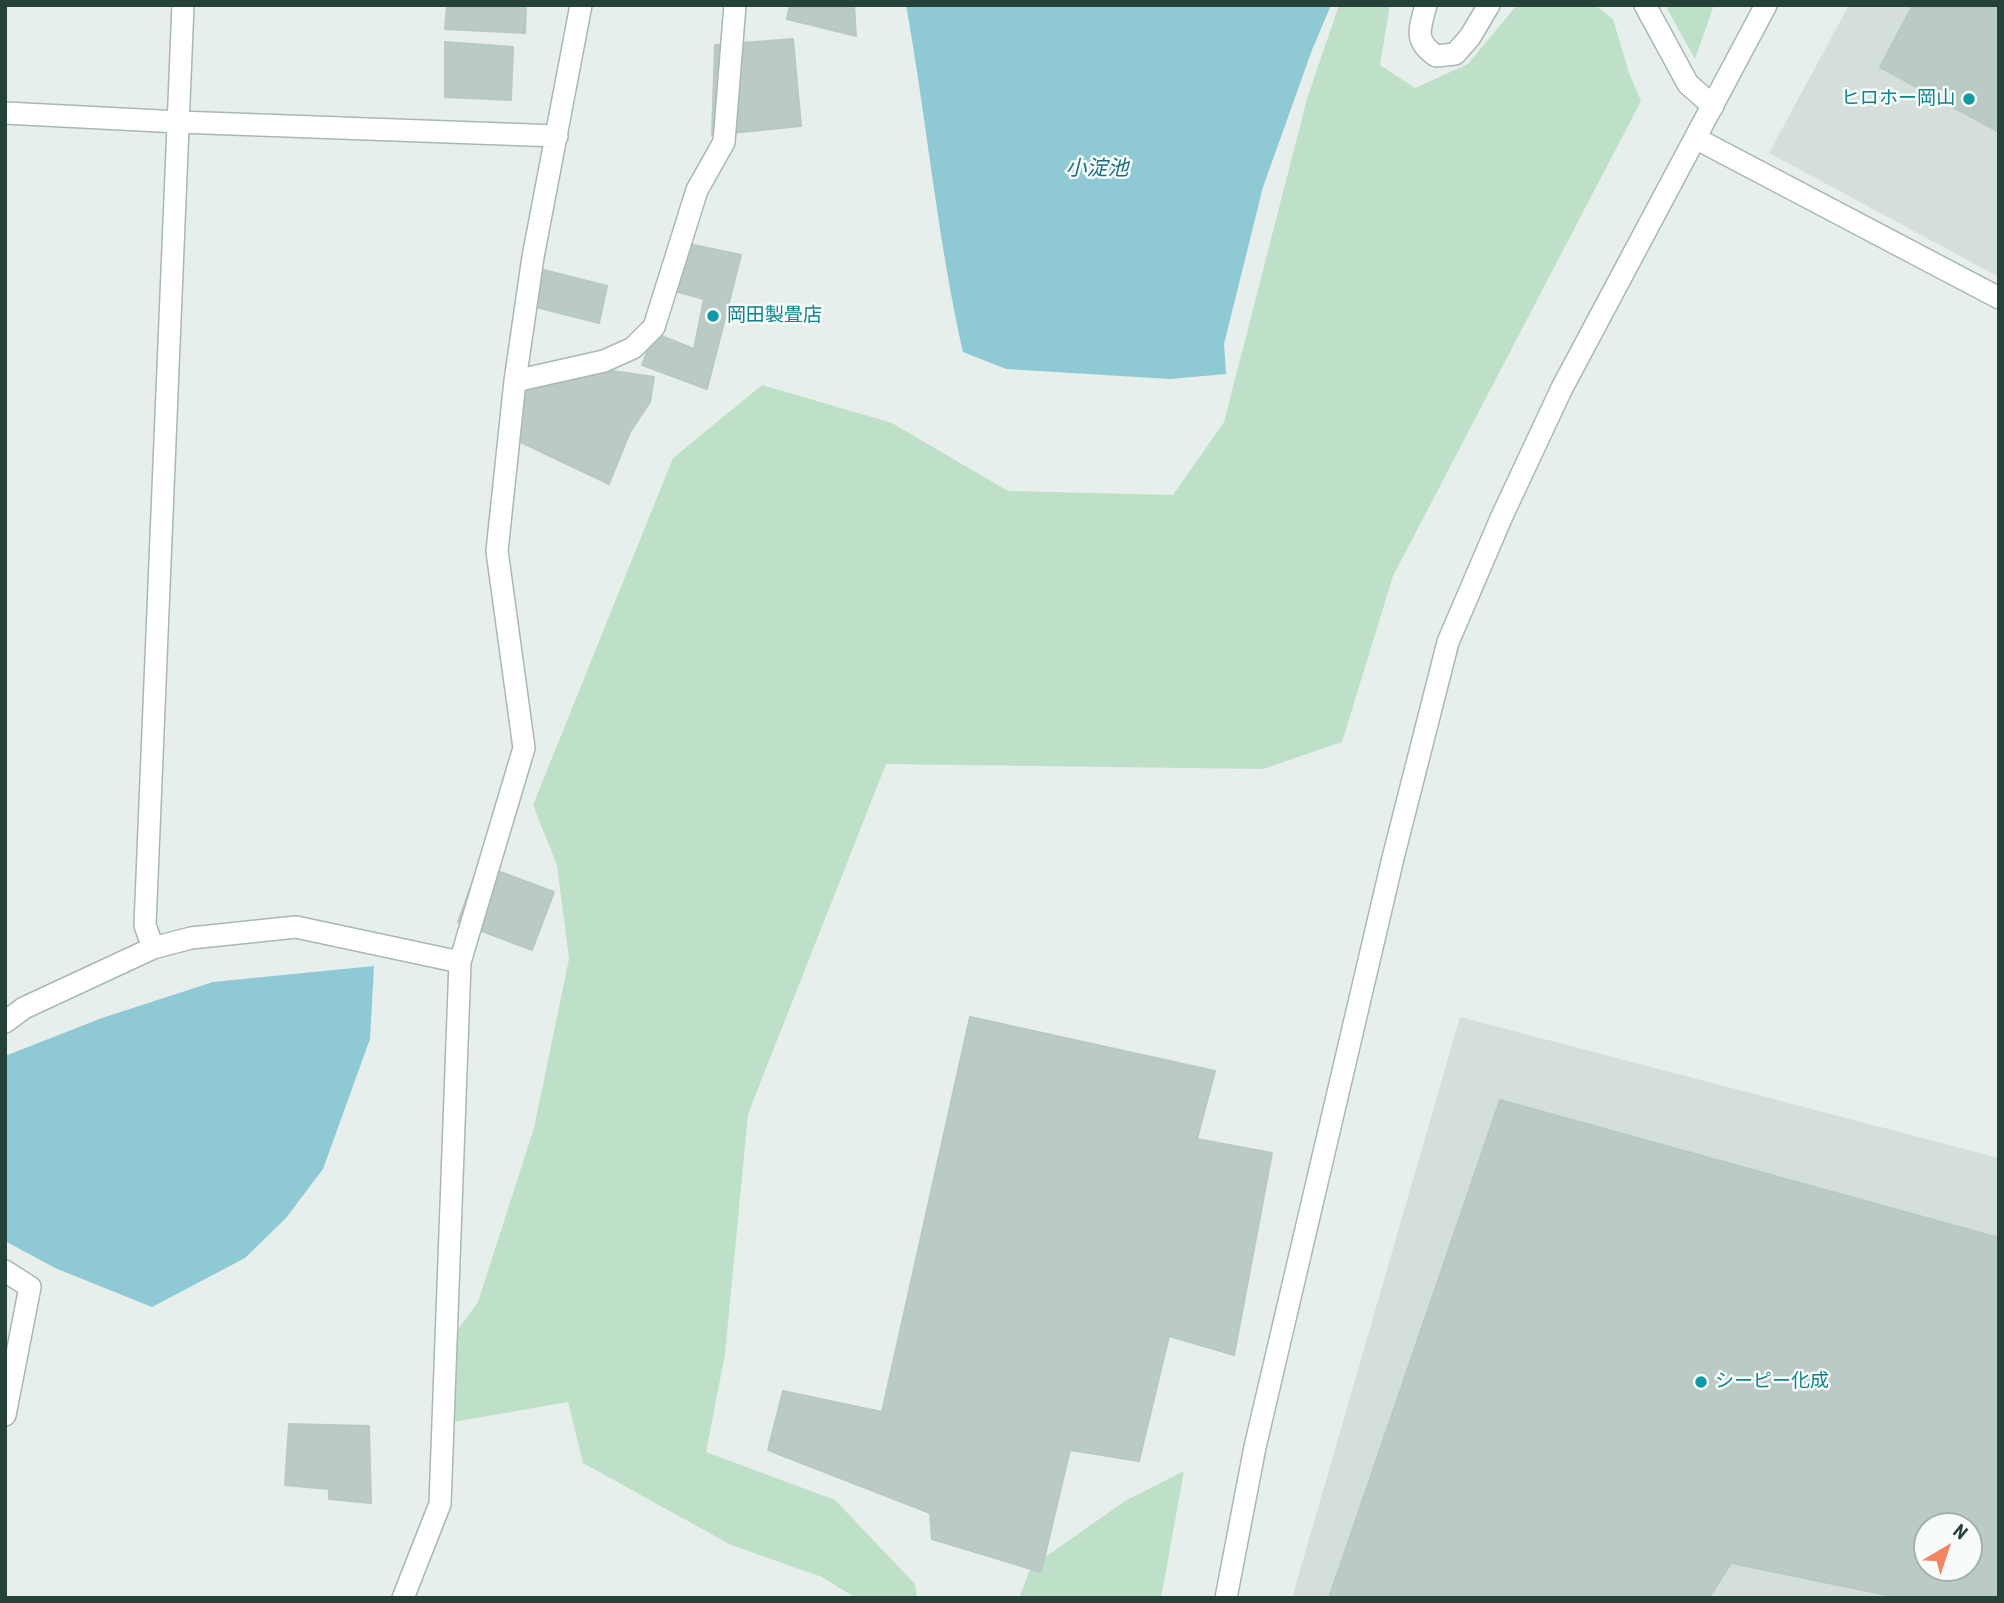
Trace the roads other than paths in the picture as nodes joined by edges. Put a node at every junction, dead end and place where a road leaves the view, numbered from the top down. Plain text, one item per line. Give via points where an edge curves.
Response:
1 (183, 5) edge
2 (581, 5) edge
3 (736, 5) edge
4 (1426, 5) edge
5 (1489, 5) edge
6 (1645, 5) edge
7 (1766, 5) edge
8 (1713, 106) junction
9 (5, 113) edge
10 (179, 122) junction
11 (557, 136) junction
12 (1697, 139) junction
13 (1999, 298) edge
14 (515, 381) junction
15 (153, 948) junction
16 (460, 961) junction
17 (5, 1022) edge
18 (5, 1271) edge
19 (5, 1415) edge
20 (403, 1598) edge
21 (1226, 1598) edge

1 - 10 street
2 - 11 street
3 - 14 street via 724,142 697,190 654,327 633,348 604,361
4 - 5 street via 1419,34 1423,47 1436,56 1455,54
6 - 8 street via 1688,85
7 - 8 street
8 - 12 street
9 - 10 street
10 - 11 street
10 - 15 street via 145,925
11 - 14 street
12 - 13 street
12 - 21 street via 1562,388 1448,642 1268,1394
14 - 16 street via 497,551 524,748
15 - 16 street via 191,938 296,927
15 - 17 street via 24,1008
16 - 20 street via 440,1504
18 - 19 street via 30,1287

